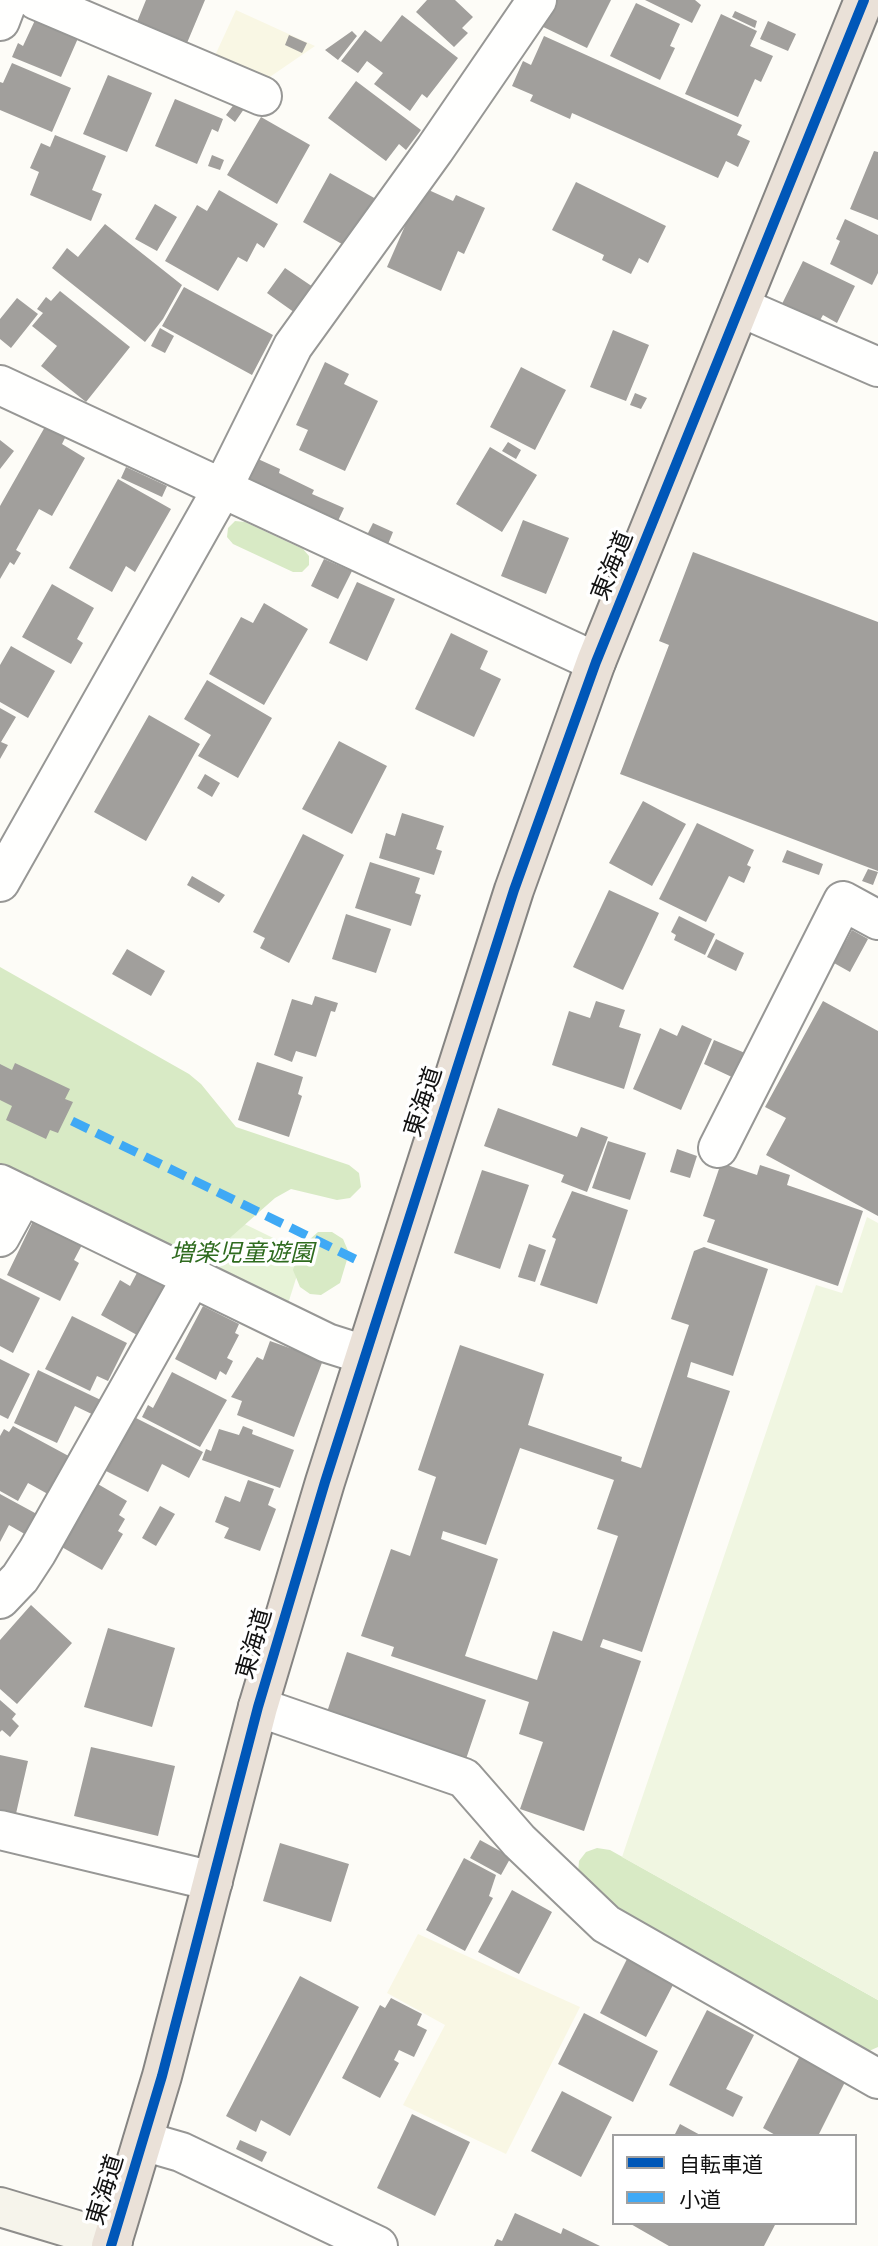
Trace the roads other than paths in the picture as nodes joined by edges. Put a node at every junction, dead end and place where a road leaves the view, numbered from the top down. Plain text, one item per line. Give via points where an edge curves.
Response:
1 (8, 0) edge
2 (36, 0) edge
3 (537, 0) edge
4 (864, 0) edge
5 (0, 21) edge
6 (262, 96) dead end
7 (740, 307) junction
8 (878, 368) edge
9 (0, 385) edge
10 (222, 489) junction
11 (596, 662) junction
12 (0, 882) edge
13 (878, 920) edge
14 (718, 1148) dead end
15 (12, 1189) edge
16 (0, 1237) edge
17 (191, 1277) junction
18 (365, 1355) junction
19 (0, 1599) edge
20 (258, 1707) junction
21 (0, 1830) edge
22 (213, 1881) junction
23 (878, 2079) edge
24 (143, 2141) junction
25 (0, 2207) edge
26 (112, 2244) edge
27 (378, 2246) edge

1 - 5 street
2 - 6 street
3 - 10 street via 299,336
4 - 7 highway, 東海道
7 - 8 street
7 - 11 highway, 東海道
9 - 10 street
10 - 11 street
10 - 12 street
11 - 18 highway, 東海道 via 527,852
13 - 14 street via 843,901
15 - 16 street
15 - 17 street
17 - 18 street via 327,1343
17 - 19 street via 37,1552
18 - 20 highway, 東海道
20 - 22 highway, 東海道
20 - 23 street via 464,1778 519,1841 606,1924
21 - 22 street
22 - 24 highway, 東海道
24 - 26 highway, 東海道
24 - 27 street via 181,2152
25 - 26 street

